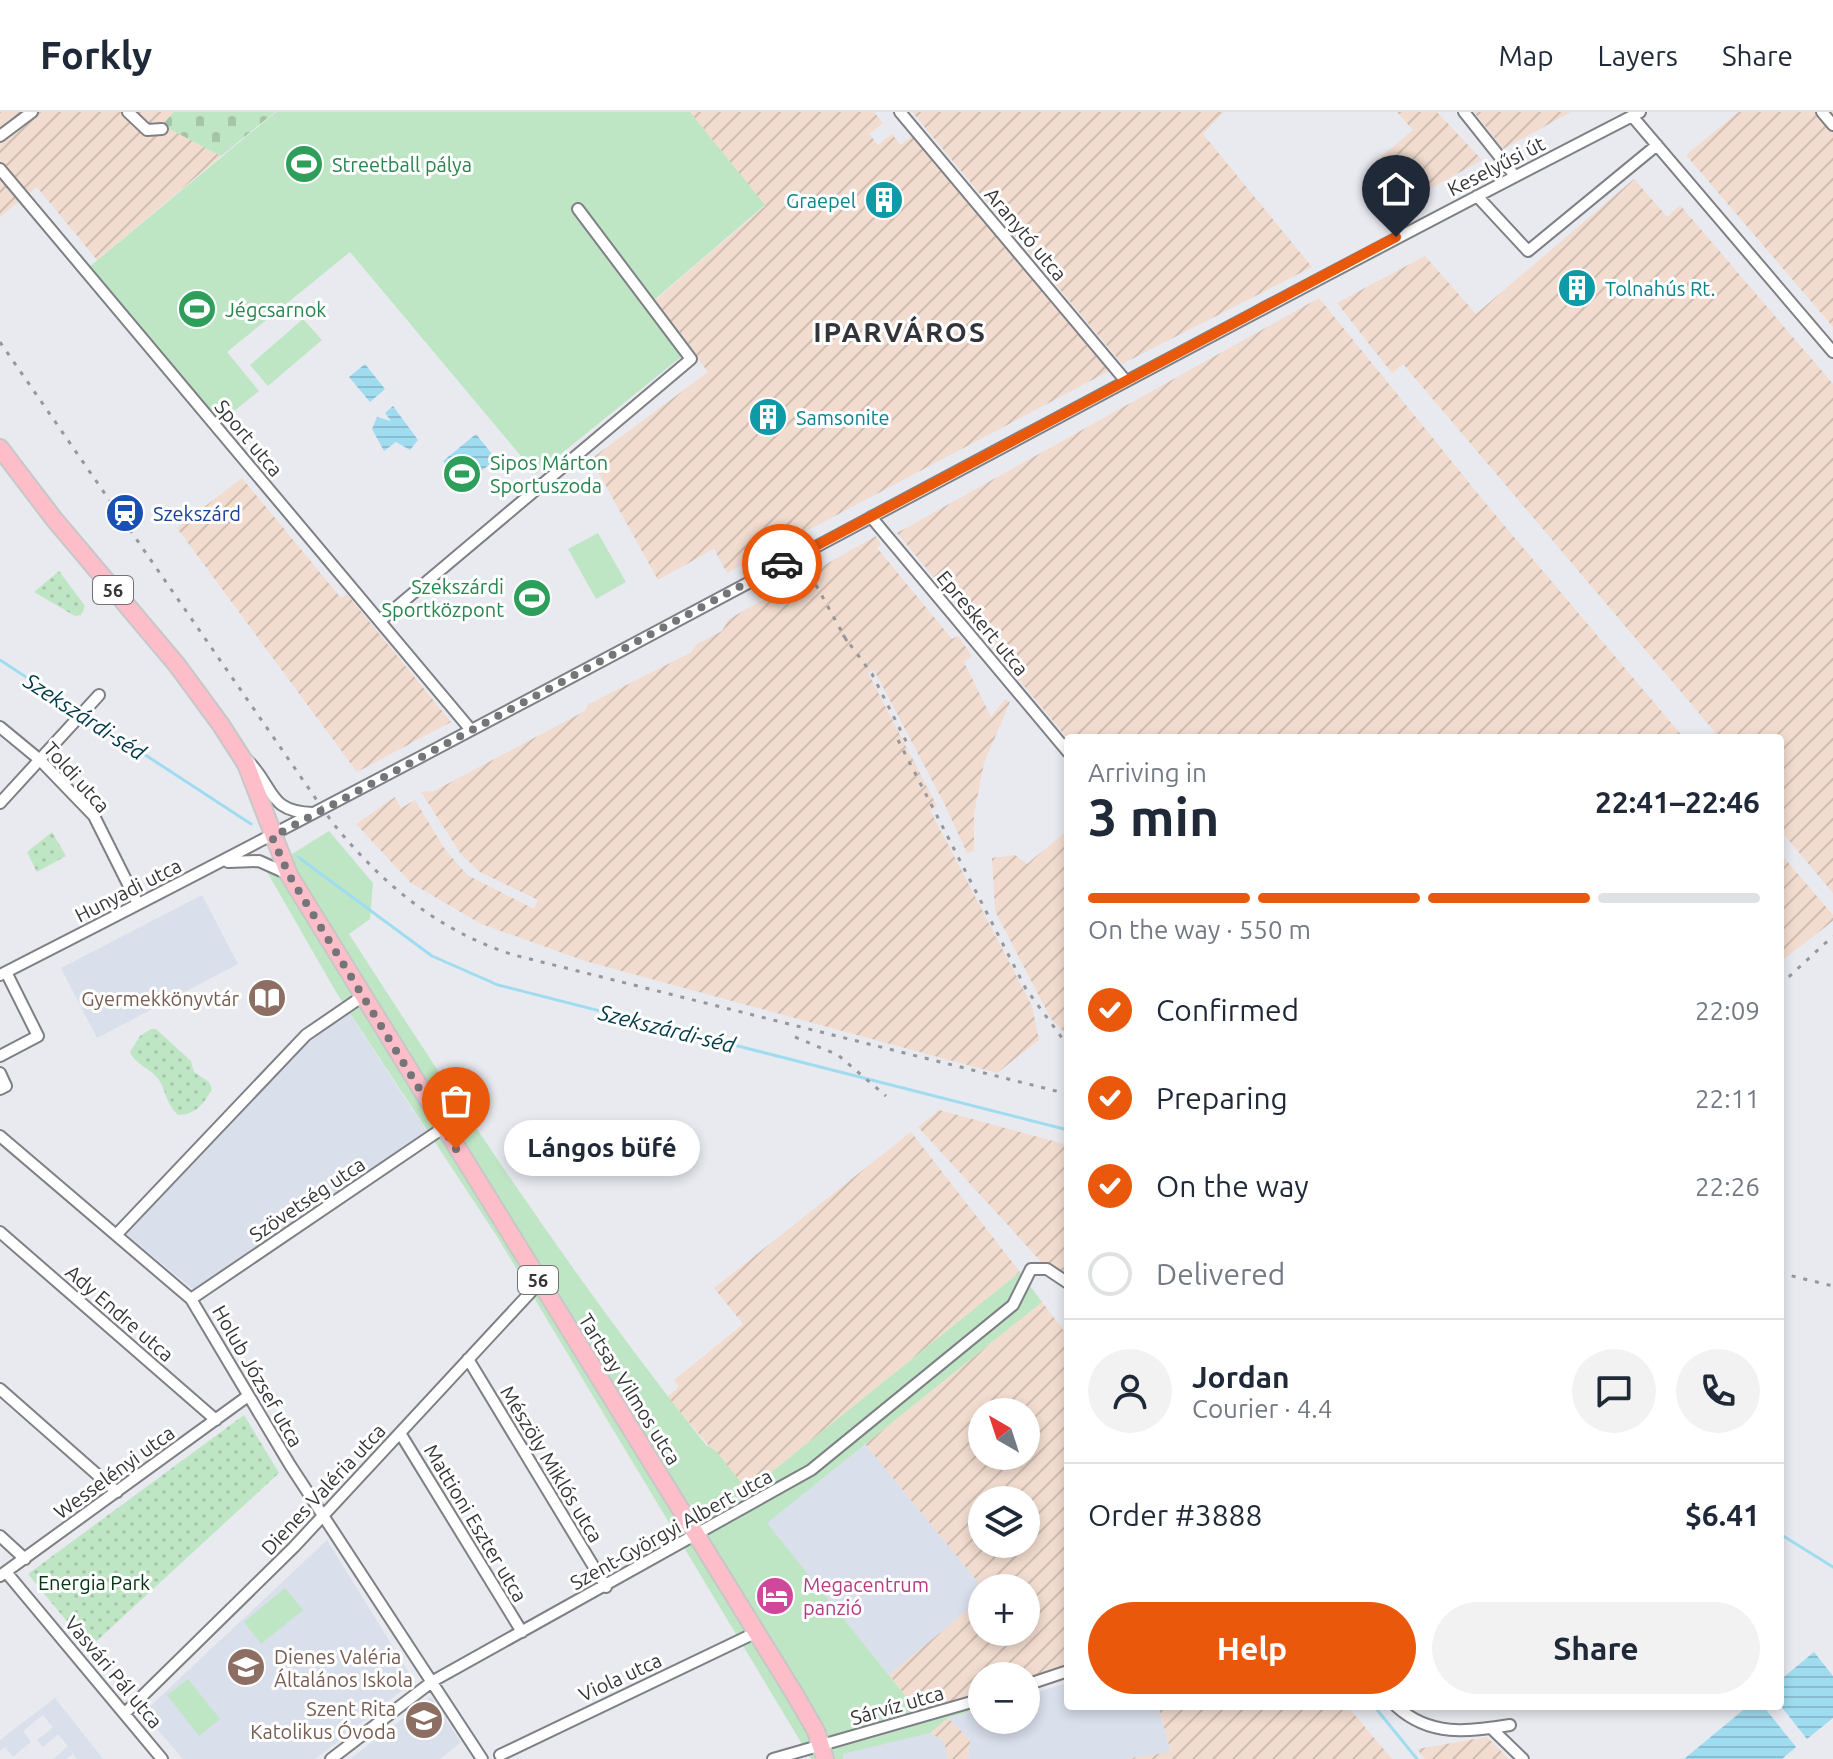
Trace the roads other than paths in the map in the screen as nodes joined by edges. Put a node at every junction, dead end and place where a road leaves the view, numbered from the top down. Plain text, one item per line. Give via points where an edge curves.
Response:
1 (32, 112) edge
2 (128, 112) edge
3 (900, 112) edge
4 (1464, 112) edge
5 (1822, 112) edge
6 (1635, 113) edge
7 (1833, 125) edge
8 (162, 129) dead end
9 (0, 136) edge
10 (1657, 145) junction
11 (0, 169) edge
12 (1515, 176) junction
13 (1477, 196) junction
14 (578, 209) dead end
15 (1833, 352) edge
16 (1125, 380) junction
17 (0, 448) edge
18 (871, 517) junction
19 (380, 621) junction
20 (99, 695) dead end
21 (0, 727) edge
22 (471, 730) junction
23 (1064, 747) edge
24 (239, 751) junction
25 (40, 760) junction
26 (0, 803) edge
27 (315, 813) junction
28 (272, 837) junction
29 (222, 862) junction
30 (289, 875) junction
31 (138, 904) junction
32 (3, 973) edge
33 (363, 996) junction
34 (0, 1056) edge
35 (0, 1073) edge
36 (0, 1089) edge
37 (443, 1128) junction
38 (0, 1136) edge
39 (0, 1232) edge
40 (116, 1235) junction
41 (1064, 1280) edge
42 (540, 1282) junction
43 (191, 1299) junction
44 (468, 1359) junction
45 (1, 1392) edge
46 (248, 1396) junction
47 (216, 1420) junction
48 (400, 1433) junction
49 (117, 1492) junction
50 (324, 1515) junction
51 (0, 1536) edge
52 (697, 1536) junction
53 (25, 1559) junction
54 (3, 1574) edge
55 (606, 1587) junction
56 (522, 1632) junction
57 (757, 1632) junction
58 (1064, 1672) edge
59 (1040, 1680) edge
60 (433, 1681) junction
61 (968, 1704) edge
62 (1401, 1710) edge
63 (125, 1713) junction
64 (1510, 1725) dead end
65 (1491, 1728) junction
66 (823, 1752) edge
67 (500, 1755) dead end
68 (162, 1759) edge
69 (331, 1759) edge
70 (482, 1759) edge
71 (773, 1759) edge
72 (1523, 1759) edge

1 - 9 street
2 - 8 street via 147,130
3 - 16 street, Aranytó utca
4 - 12 street
5 - 7 street
6 - 10 street
6 - 12 street, Keselyűsi út
10 - 13 street via 1528,251
10 - 15 street
11 - 19 street, Sport utca
12 - 13 street, Keselyűsi út
13 - 16 street, Keselyűsi út
14 - 19 street via 691,359
16 - 18 street, Keselyűsi út
17 - 24 main road, 56 via 177,665
18 - 22 street, Keselyűsi út
18 - 23 street, Epreskert utca
19 - 22 street, Sport utca
20 - 25 street
21 - 25 street, Toldi utca
22 - 27 street, Keselyűsi út
24 - 27 street via 281,806 292,813
24 - 28 main road, 56
25 - 26 street
25 - 31 street, Toldi utca via 94,816
27 - 28 street, Keselyűsi út
28 - 29 street, Hunyadi utca
28 - 30 main road, Tartsay Vilmos utca / 56
29 - 30 street via 259,861
29 - 31 street, Hunyadi utca
30 - 33 main road, Tartsay Vilmos utca / 56
31 - 32 street, Hunyadi utca
32 - 34 street via 38,1036
33 - 37 main road, Tartsay Vilmos utca / 56
33 - 40 street via 306,1035
35 - 36 street via 6,1086
37 - 42 main road, Tartsay Vilmos utca / 56
37 - 43 street, Szövetség utca
38 - 40 street, Holub József utca
39 - 47 street, Ady Endre utca
40 - 43 street, Holub József utca
41 - 52 street, Szent-Györgyi Albert utca via 1047,1269 1033,1268 1013,1305 811,1470
42 - 44 street, Dienes Valéria utca
42 - 52 main road, Tartsay Vilmos utca / 56
43 - 46 street, Holub József utca
44 - 48 street, Dienes Valéria utca
44 - 55 street, Mészöly Miklós utca
45 - 49 street
46 - 47 street, Wesselényi utca
46 - 50 street, Holub József utca
47 - 49 street, Wesselényi utca
48 - 50 street, Dienes Valéria utca
48 - 56 street, Mattioni Eszter utca
49 - 53 street, Wesselényi utca
50 - 60 street, Holub József utca
50 - 63 street, Dienes Valéria utca
51 - 53 street
52 - 55 street, Szent-Györgyi Albert utca
52 - 57 main road, Tartsay Vilmos utca / 56
53 - 54 street, Wesselényi utca
54 - 63 street, Vasvári Pál utca
55 - 56 street, Szent-Györgyi Albert utca
56 - 60 street, Szent-Györgyi Albert utca
57 - 66 main road, Tartsay Vilmos utca / 56
57 - 67 street, Viola utca
58 - 59 street
60 - 69 street, Szent-Györgyi Albert utca
60 - 70 street, Holub József utca
61 - 66 street, Sárvíz utca
62 - 65 street via 1432,1728
63 - 68 street, Vasvári Pál utca
64 - 65 street
65 - 72 street
66 - 71 street, Sárvíz utca

